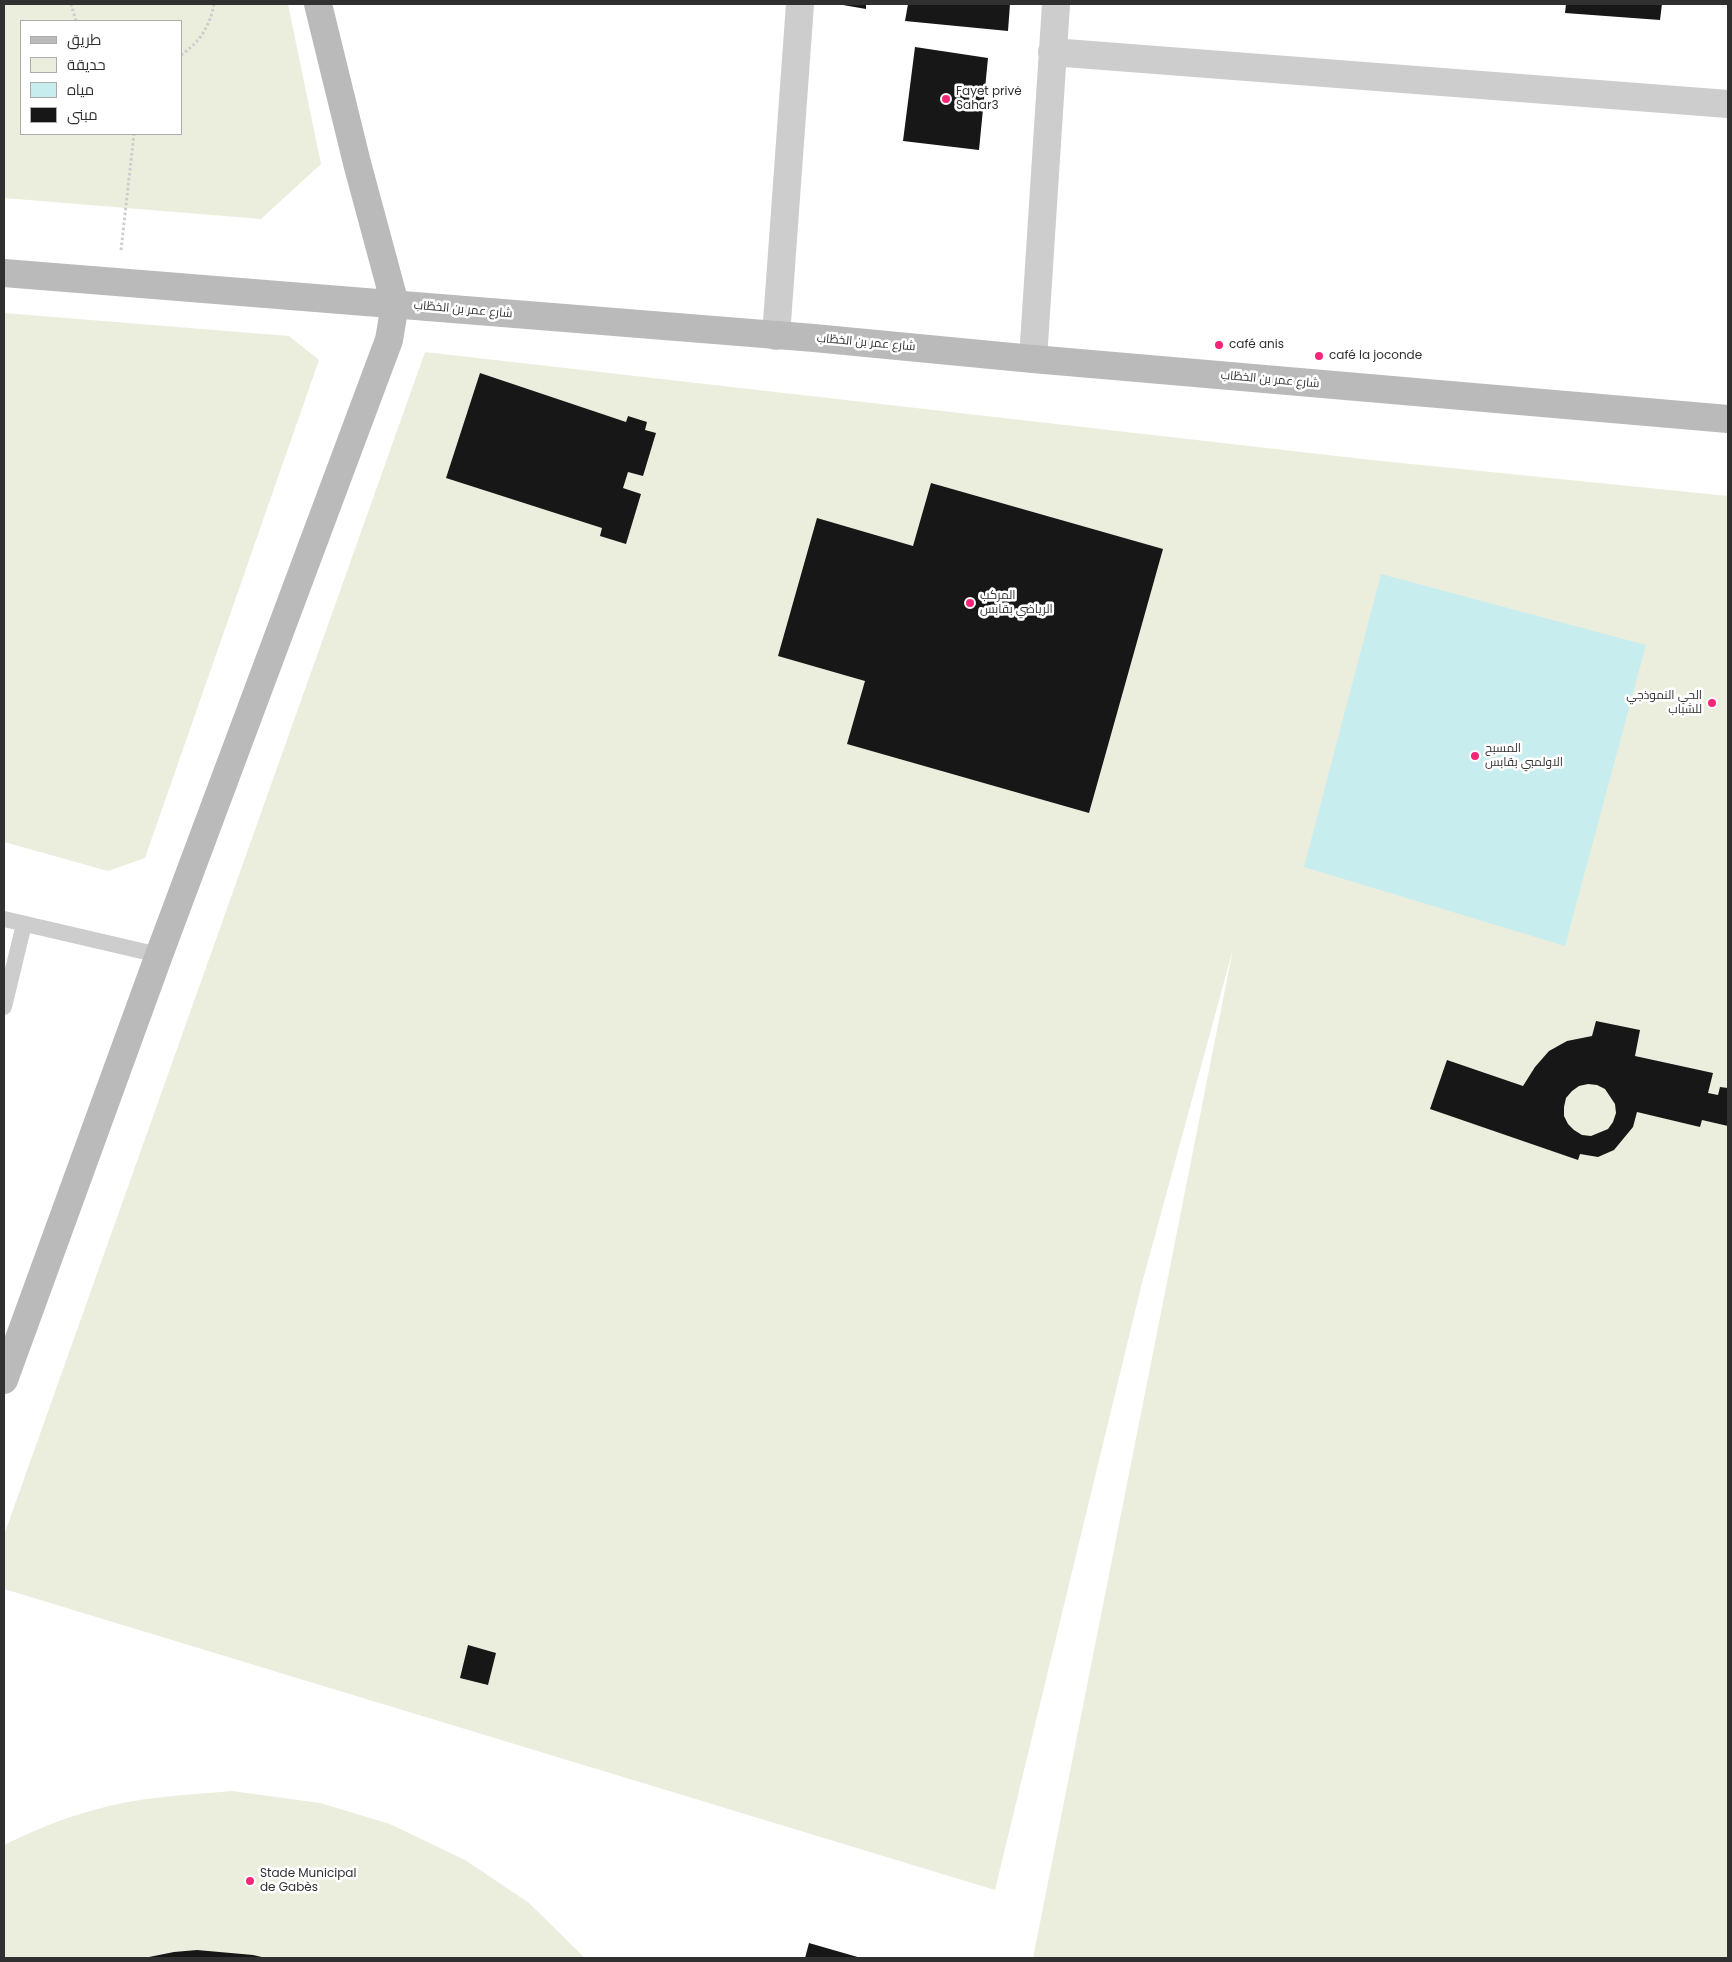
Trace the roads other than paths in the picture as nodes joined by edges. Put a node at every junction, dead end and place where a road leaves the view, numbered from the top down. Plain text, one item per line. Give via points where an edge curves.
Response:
1 (318, 4) edge
2 (800, 4) edge
3 (1056, 4) edge
4 (1052, 52) junction
5 (1728, 104) edge
6 (4, 273) edge
7 (395, 304) junction
8 (776, 336) junction
9 (1033, 359) junction
10 (1728, 419) edge
11 (4, 919) edge
12 (24, 924) junction
13 (159, 955) junction
14 (4, 1007) edge
15 (4, 1380) edge

1 - 7 street
2 - 8 street
3 - 4 street
4 - 5 street
4 - 9 street
6 - 7 street, شارع عمر بن الخطّاب
7 - 8 street, شارع عمر بن الخطّاب
7 - 13 street via 389,340
8 - 9 street, شارع عمر بن الخطّاب
9 - 10 street, شارع عمر بن الخطّاب
11 - 12 lane
12 - 13 lane
12 - 14 lane
13 - 15 street

